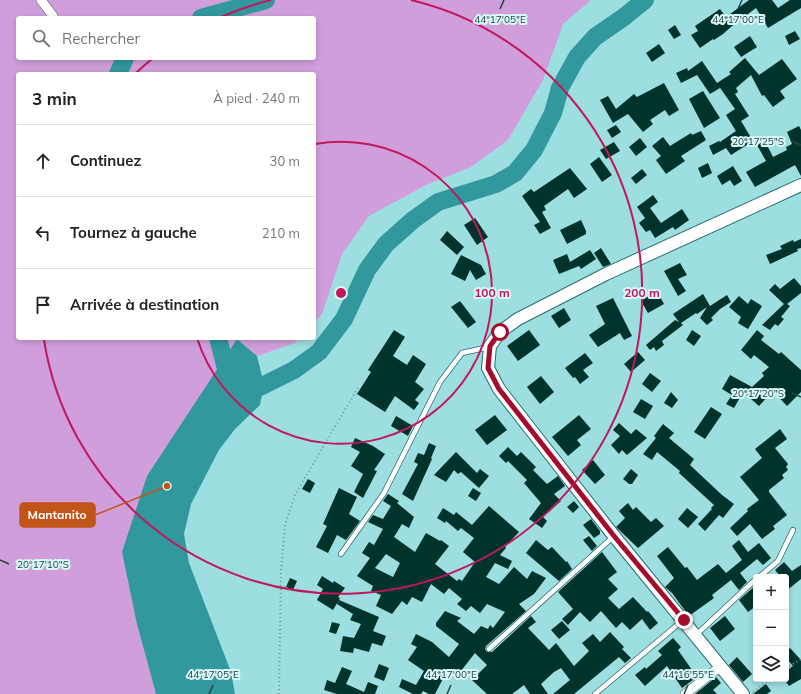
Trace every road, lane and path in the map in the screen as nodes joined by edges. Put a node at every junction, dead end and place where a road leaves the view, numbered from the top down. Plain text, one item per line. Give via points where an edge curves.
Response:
1 (41, 0) edge
2 (53, 16) dead end
3 (801, 185) edge
4 (490, 346) junction
5 (359, 386) dead end
6 (793, 530) dead end
7 (614, 536) junction
8 (342, 554) dead end
9 (763, 574) edge
10 (753, 582) edge
11 (684, 620) junction
12 (696, 635) junction
13 (489, 649) dead end
14 (801, 659) edge
15 (720, 666) junction
16 (789, 666) edge
17 (766, 682) edge
18 (279, 694) edge
19 (595, 694) edge
20 (685, 694) edge
21 (743, 694) edge
22 (750, 694) edge

1 - 2 street
3 - 4 street via 606,274 543,306 500,332
4 - 7 street via 488,368 499,389
4 - 8 lane via 462,353 440,382 384,493
5 - 18 path via 295,495 285,525 281,570
6 - 9 lane via 778,561
7 - 11 street
7 - 13 lane
10 - 12 lane
11 - 12 street
11 - 19 lane
12 - 15 street
14 - 16 path
15 - 20 street
15 - 21 street
17 - 22 path

